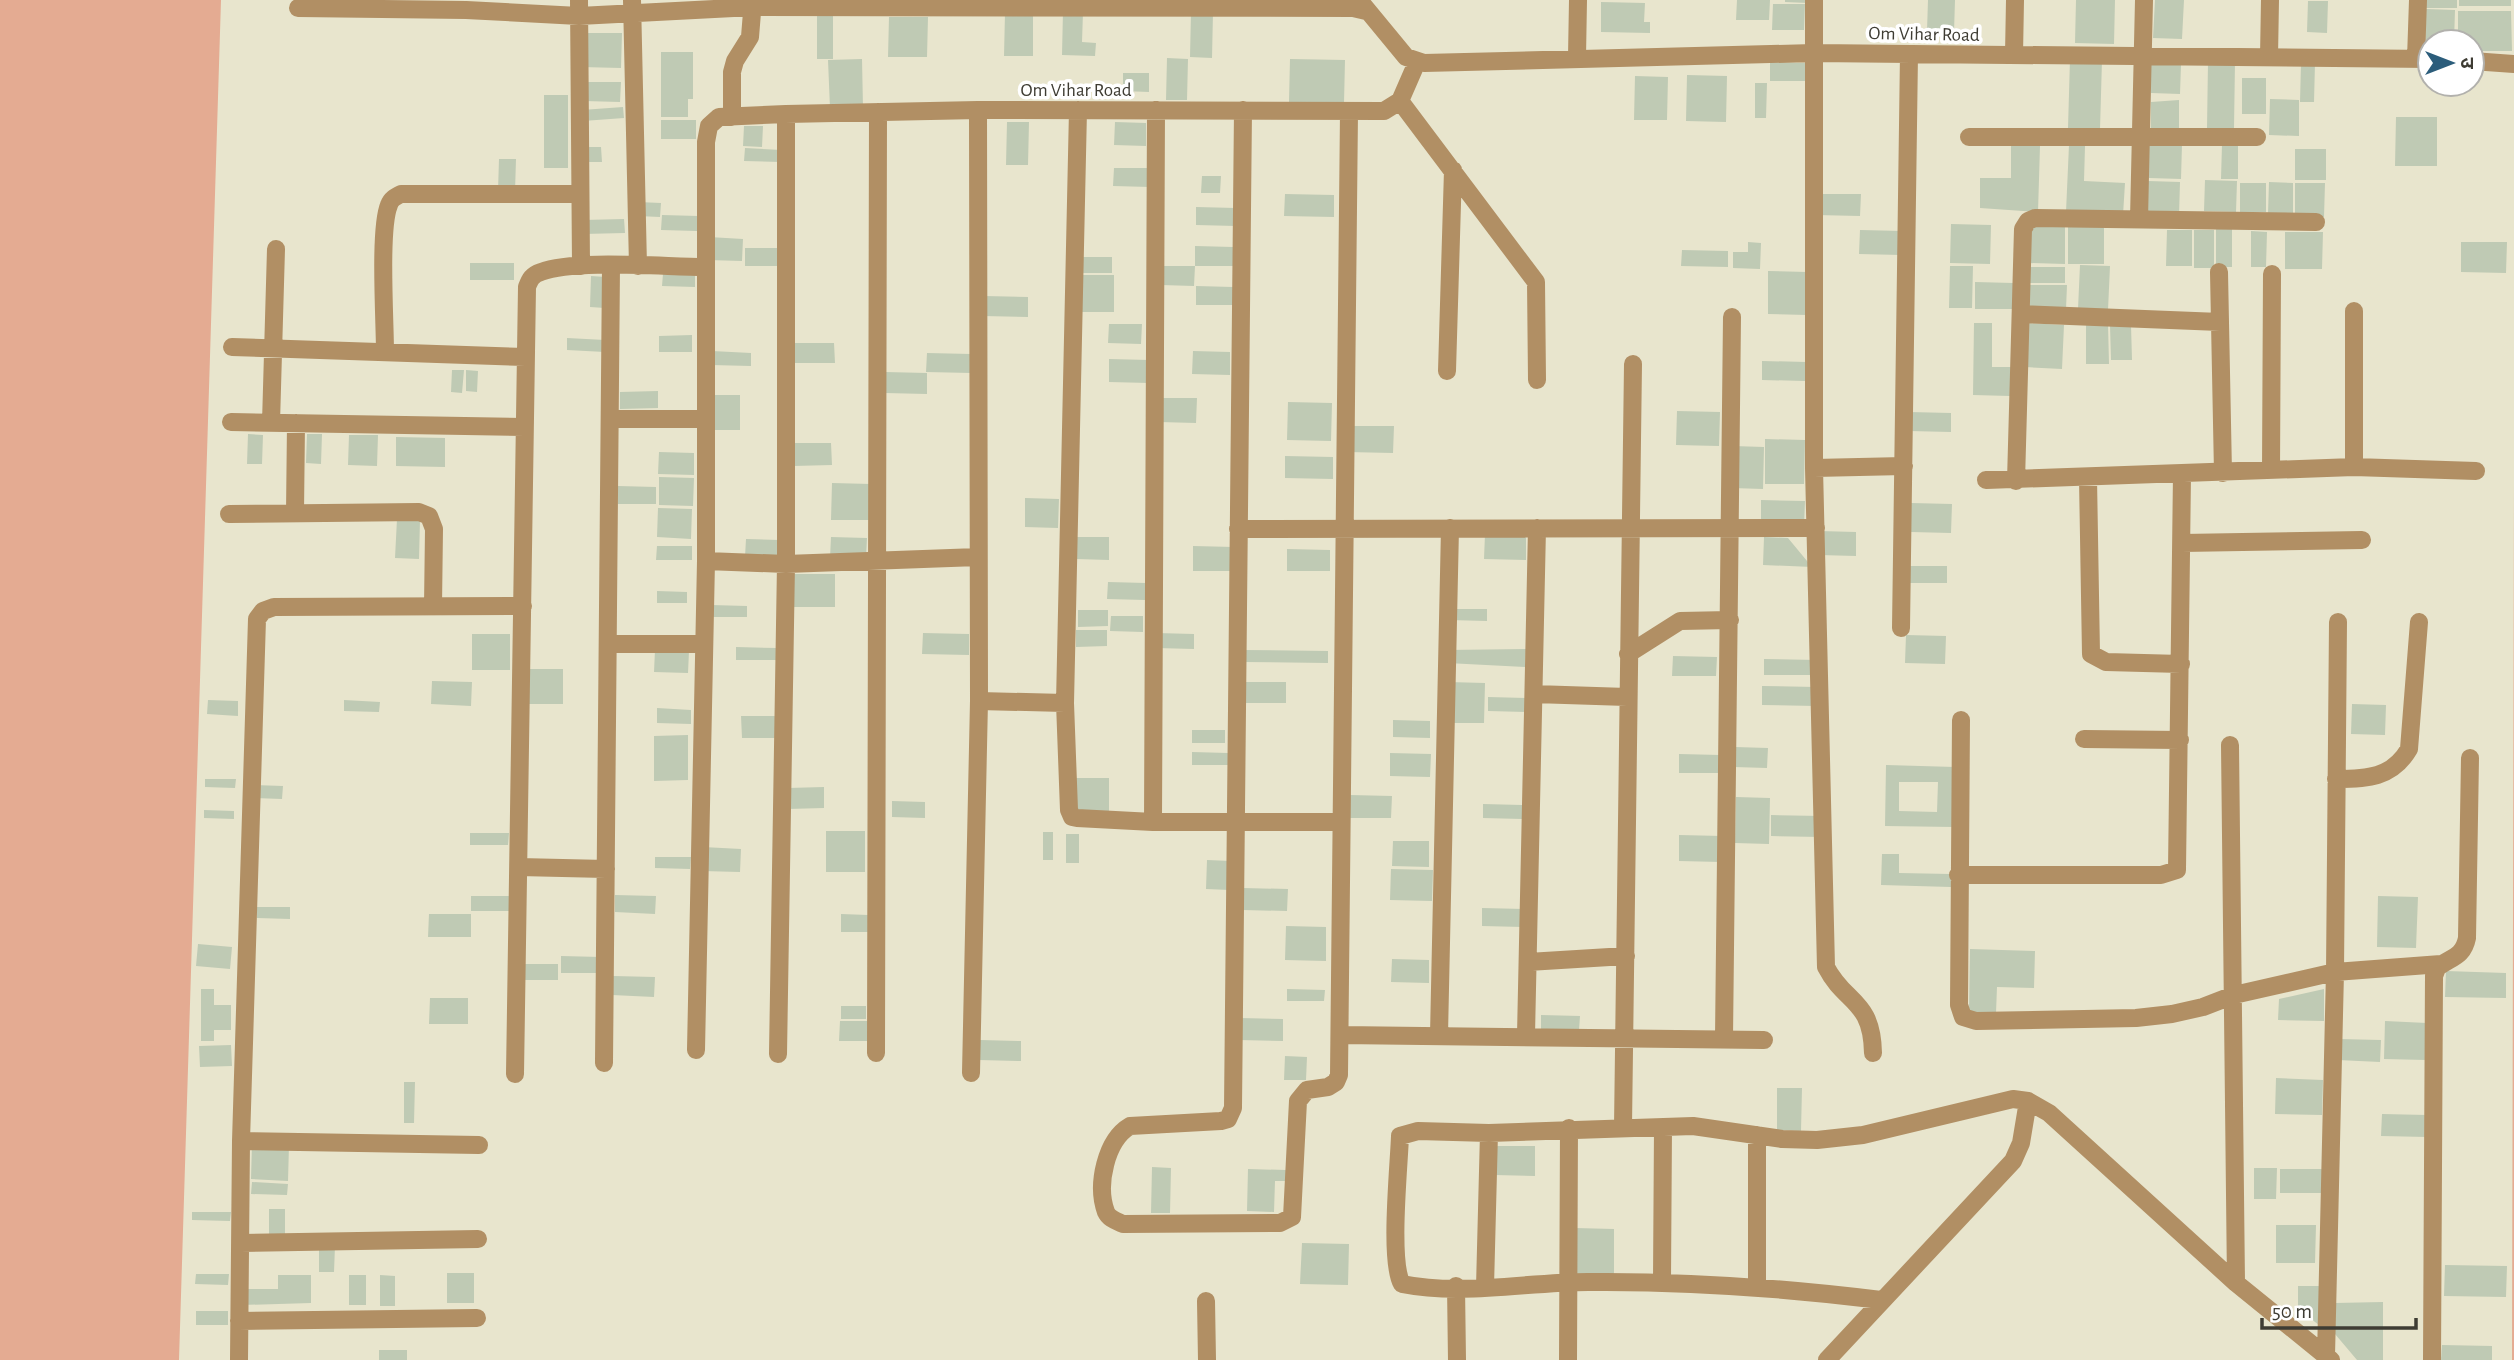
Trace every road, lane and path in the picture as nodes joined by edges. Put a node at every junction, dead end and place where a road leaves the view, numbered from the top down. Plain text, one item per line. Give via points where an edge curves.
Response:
1 (1578, 0) edge
2 (1814, 0) edge
3 (2015, 0) edge
4 (2144, 0) edge
5 (2270, 0) edge
6 (2418, 0) edge
7 (939, 3) edge
8 (1114, 3) edge
9 (1218, 3) edge
10 (753, 4) edge
11 (388, 5) edge
12 (1362, 6) edge
13 (632, 7) edge
14 (298, 8) dead end
15 (579, 8) edge
16 (2420, 28) edge
17 (1814, 53) junction
18 (1909, 54) junction
19 (2014, 55) junction
20 (2143, 56) junction
21 (1577, 57) junction
22 (2269, 57) junction
23 (2416, 59) edge
24 (1417, 62) junction
25 (2486, 62) edge
26 (2514, 64) edge
27 (1400, 101) junction
28 (978, 110) junction
29 (1078, 110) junction
30 (1156, 110) junction
31 (1243, 110) junction
32 (878, 112) junction
33 (1349, 112) junction
34 (786, 114) junction
35 (732, 117) junction
36 (1969, 137) dead end
37 (2141, 137) junction
38 (2257, 137) dead end
39 (1452, 170) junction
40 (580, 194) junction
41 (2139, 219) junction
42 (2316, 222) dead end
43 (276, 249) dead end
44 (611, 265) junction
45 (581, 266) junction
46 (638, 267) junction
47 (705, 267) junction
48 (2219, 272) dead end
49 (2272, 274) dead end
50 (2354, 310) dead end
51 (2022, 314) junction
52 (1732, 317) dead end
53 (2220, 322) junction
54 (232, 347) dead end
55 (274, 349) junction
56 (385, 352) junction
57 (525, 357) junction
58 (1633, 364) dead end
59 (1447, 371) dead end
60 (1537, 380) dead end
61 (610, 419) junction
62 (705, 419) junction
63 (231, 422) dead end
64 (271, 423) junction
65 (296, 423) junction
66 (524, 427) junction
67 (1904, 466) junction
68 (2354, 467) junction
69 (1814, 468) junction
70 (2271, 470) junction
71 (2476, 471) dead end
72 (2223, 473) junction
73 (2182, 474) junction
74 (2088, 478) junction
75 (1986, 480) dead end
76 (2016, 481) junction
77 (295, 513) junction
78 (229, 514) dead end
79 (1631, 527) junction
80 (1730, 527) junction
81 (1450, 528) junction
82 (1537, 528) junction
83 (1816, 528) junction
84 (1238, 529) junction
85 (1343, 529) junction
86 (2362, 540) dead end
87 (2182, 544) junction
88 (978, 557) junction
89 (878, 560) junction
90 (706, 561) junction
91 (786, 564) junction
92 (433, 606) junction
93 (523, 606) junction
94 (1730, 620) junction
95 (2338, 622) dead end
96 (2418, 622) dead end
97 (1901, 628) dead end
98 (608, 644) junction
99 (704, 644) junction
100 (1628, 653) junction
101 (2181, 664) junction
102 (1534, 694) junction
103 (1627, 697) junction
104 (979, 701) junction
105 (1065, 703) junction
106 (1961, 720) dead end
107 (2084, 739) dead end
108 (2180, 740) junction
109 (2231, 745) dead end
110 (2470, 758) dead end
111 (2336, 779) junction
112 (1153, 822) junction
113 (1237, 822) junction
114 (1339, 822) junction
115 (519, 867) junction
116 (606, 869) junction
117 (1958, 875) junction
118 (1626, 956) junction
119 (1528, 962) junction
120 (2441, 964) junction
121 (2335, 972) junction
122 (2234, 995) junction
123 (1340, 1035) junction
124 (1439, 1035) junction
125 (1526, 1035) junction
126 (1626, 1036) junction
127 (1724, 1038) junction
128 (1764, 1040) dead end
129 (696, 1050) dead end
130 (876, 1053) dead end
131 (1873, 1053) dead end
132 (778, 1054) dead end
133 (604, 1062) dead end
134 (971, 1073) dead end
135 (515, 1074) dead end
136 (2028, 1101) junction
137 (1623, 1127) junction
138 (1663, 1127) junction
139 (1569, 1128) junction
140 (1489, 1133) junction
141 (1757, 1135) junction
142 (241, 1141) junction
143 (479, 1145) dead end
144 (478, 1239) dead end
145 (241, 1243) junction
146 (1662, 1281) junction
147 (1568, 1282) junction
148 (2236, 1283) junction
149 (1456, 1286) junction
150 (1485, 1287) junction
151 (1757, 1288) junction
152 (1881, 1300) junction
153 (1206, 1301) dead end
154 (477, 1318) dead end
155 (239, 1321) junction
156 (2329, 1358) edge
157 (239, 1360) edge
158 (1207, 1360) edge
159 (1457, 1360) edge
160 (1568, 1360) edge
161 (1826, 1360) edge
162 (2432, 1360) edge

1 - 21 street
2 - 17 street
3 - 19 street
4 - 20 street
5 - 22 street
6 - 16 street
7 - 8 street
7 - 10 street
8 - 9 street
9 - 12 street
10 - 13 street
10 - 35 street via 750,37 732,72
11 - 14 street
11 - 15 street
12 - 24 street via 1406,57
13 - 15 street
13 - 46 street
15 - 40 street
17 - 18 street, Om Vihar Road
17 - 21 street, Om Vihar Road
17 - 69 street
18 - 19 street, Om Vihar Road
18 - 67 street
19 - 20 street, Om Vihar Road
20 - 22 street, Om Vihar Road
20 - 37 street
21 - 24 street, Om Vihar Road
22 - 23 street, Om Vihar Road
24 - 27 street
25 - 26 street
27 - 33 street, Om Vihar Road via 1384,111
27 - 39 street
28 - 29 street, Om Vihar Road
28 - 32 street, Om Vihar Road
28 - 88 street
29 - 30 street, Om Vihar Road
29 - 105 street
30 - 31 street, Om Vihar Road
30 - 112 street
31 - 33 street, Om Vihar Road
31 - 84 street
32 - 34 street, Om Vihar Road
32 - 89 street
33 - 85 street
34 - 35 street, Om Vihar Road
34 - 91 street
35 - 47 street, Om Vihar Road via 719,117 709,125
36 - 37 street
37 - 38 street
37 - 41 street
39 - 59 street
39 - 60 street via 1536,282
40 - 45 street
40 - 56 street via 394,197 388,205 386,229
41 - 42 street
41 - 51 street via 2028,221
43 - 55 street
44 - 45 street
44 - 46 street
44 - 61 street
45 - 57 street via 542,271 531,278
46 - 47 street
47 - 62 street
48 - 53 street
49 - 70 street
50 - 68 street
51 - 53 street
51 - 76 street
52 - 80 street
53 - 72 street
54 - 55 street
55 - 56 street
55 - 64 street
56 - 57 street
57 - 66 street
58 - 79 street
61 - 62 street
61 - 98 street
62 - 90 street
63 - 64 street
64 - 65 street
65 - 66 street
65 - 77 street
66 - 93 street
67 - 69 street
67 - 97 street
68 - 70 street
68 - 71 street
69 - 83 street
70 - 72 street
72 - 73 street
73 - 74 street
73 - 87 street
74 - 76 street
74 - 101 street via 2091,654 2106,662
75 - 76 street
77 - 78 street
77 - 92 street via 419,512 429,516 434,529
79 - 80 street
79 - 82 street
79 - 100 street
80 - 83 street
80 - 94 street
81 - 82 street
81 - 85 street
81 - 124 street
82 - 102 street
83 - 131 street via 1826,967 1863,1011 1870,1025
84 - 85 street
84 - 113 street
85 - 114 street
86 - 87 street
87 - 101 street
88 - 89 street
88 - 104 street
89 - 91 street
89 - 130 street
90 - 91 street
90 - 99 street
91 - 132 street
92 - 93 street
92 - 142 street via 274,607 257,619
93 - 115 street
94 - 100 street via 1680,621
94 - 127 street
95 - 111 street
96 - 111 street via 2409,750 2401,763 2381,776
98 - 99 street
98 - 116 street
99 - 129 street
100 - 103 street
101 - 108 street
102 - 103 street
102 - 119 street
103 - 118 street
104 - 105 street
104 - 134 street
105 - 112 street via 1072,817
106 - 117 street
107 - 108 street
108 - 117 street via 2179,862 2171,874
109 - 122 street
110 - 120 street via 2467,938 2457,958
111 - 121 street
112 - 113 street
113 - 114 street
113 - 123 street via 1231,1115 1222,1121 1130,1126 1118,1133 1106,1161 1104,1182 1106,1212 1111,1219 1143,1225 1280,1223 1292,1217 1298,1101 1307,1090 1336,1082
114 - 123 street
115 - 116 street
115 - 135 street
116 - 133 street
117 - 122 street via 1959,1005 1963,1017 1976,1021 2136,1017 2203,1007
118 - 119 street
118 - 126 street
119 - 125 street
120 - 121 street
120 - 162 street via 2434,976
121 - 122 street
121 - 156 street
122 - 148 street
123 - 124 street
124 - 125 street
125 - 126 street
126 - 127 street
126 - 137 street
127 - 128 street
136 - 141 street via 1985,1104 1839,1139
136 - 148 street via 2049,1113
136 - 152 street via 2013,1161
137 - 138 street
137 - 139 street
138 - 141 street via 1693,1126
138 - 146 street
139 - 140 street
139 - 147 street
140 - 149 street via 1418,1131 1400,1136 1398,1276 1402,1284
140 - 150 street
141 - 151 street
142 - 143 street
142 - 145 street
144 - 145 street
145 - 155 street
146 - 147 street
146 - 151 street
147 - 150 street
147 - 160 street
148 - 156 street
149 - 150 street
149 - 159 street
151 - 152 street
152 - 161 street
153 - 158 street
154 - 155 street
155 - 157 street

